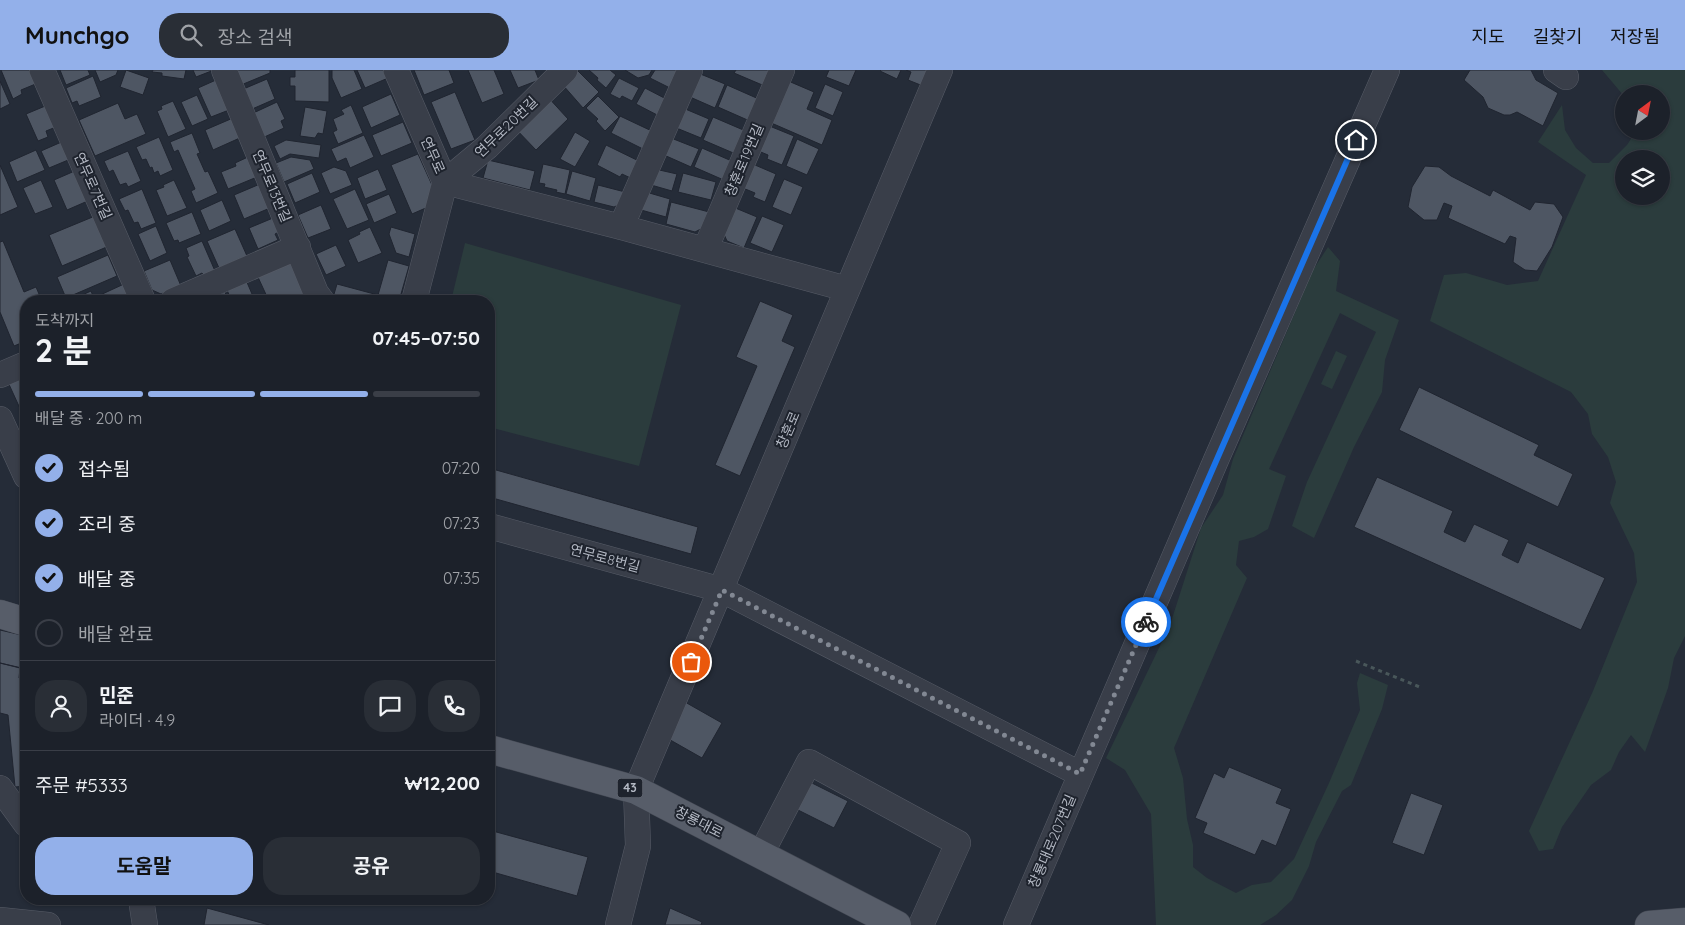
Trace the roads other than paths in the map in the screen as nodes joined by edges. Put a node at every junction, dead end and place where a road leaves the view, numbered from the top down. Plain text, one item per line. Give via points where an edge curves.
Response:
1 (42, 70) edge
2 (224, 70) edge
3 (396, 70) edge
4 (565, 70) edge
5 (690, 70) edge
6 (782, 70) edge
7 (940, 70) edge
8 (1387, 70) edge
9 (445, 182) junction
10 (622, 228) junction
11 (298, 248) junction
12 (705, 250) junction
13 (847, 289) junction
14 (140, 295) edge
15 (187, 295) edge
16 (318, 295) edge
17 (416, 295) edge
18 (20, 367) edge
19 (0, 375) edge
20 (0, 419) edge
21 (20, 463) edge
22 (495, 528) edge
23 (722, 590) junction
24 (0, 614) edge
25 (20, 620) edge
26 (495, 751) edge
27 (1080, 774) junction
28 (0, 788) edge
29 (636, 790) junction
30 (20, 816) edge
31 (761, 854) junction
32 (142, 905) edge
33 (7, 922) edge
34 (1685, 922) edge
35 (48, 925) edge
36 (145, 925) edge
37 (618, 925) edge
38 (897, 925) edge
39 (921, 925) edge
40 (1016, 925) edge
41 (1649, 925) edge

1 - 14 street, 연무로7번길
2 - 11 street, 연무로13번길
3 - 9 street, 연무로
4 - 9 street, 연무로20번길 via 487,147
5 - 10 street
6 - 12 street, 창훈로19번길
7 - 13 street, 창훈로
8 - 27 street, 창룡대로207번길
9 - 10 street
9 - 17 street, 연무로
10 - 12 street
11 - 15 street
11 - 16 street, 연무로13번길
12 - 13 street
13 - 23 street, 창훈로
18 - 19 street
20 - 21 street
22 - 23 street, 연무로8번길
23 - 27 street, 연무로8번길
23 - 29 street, 창훈로
24 - 25 main road
26 - 29 main road, 창룡대로 / 43
27 - 40 street, 창룡대로207번길
28 - 30 street
29 - 31 main road, 창룡대로 / 43
29 - 37 street via 638,846
31 - 38 main road, 창룡대로 / 43
31 - 39 street via 809,762 958,843
32 - 36 street
33 - 35 street
34 - 41 main road

